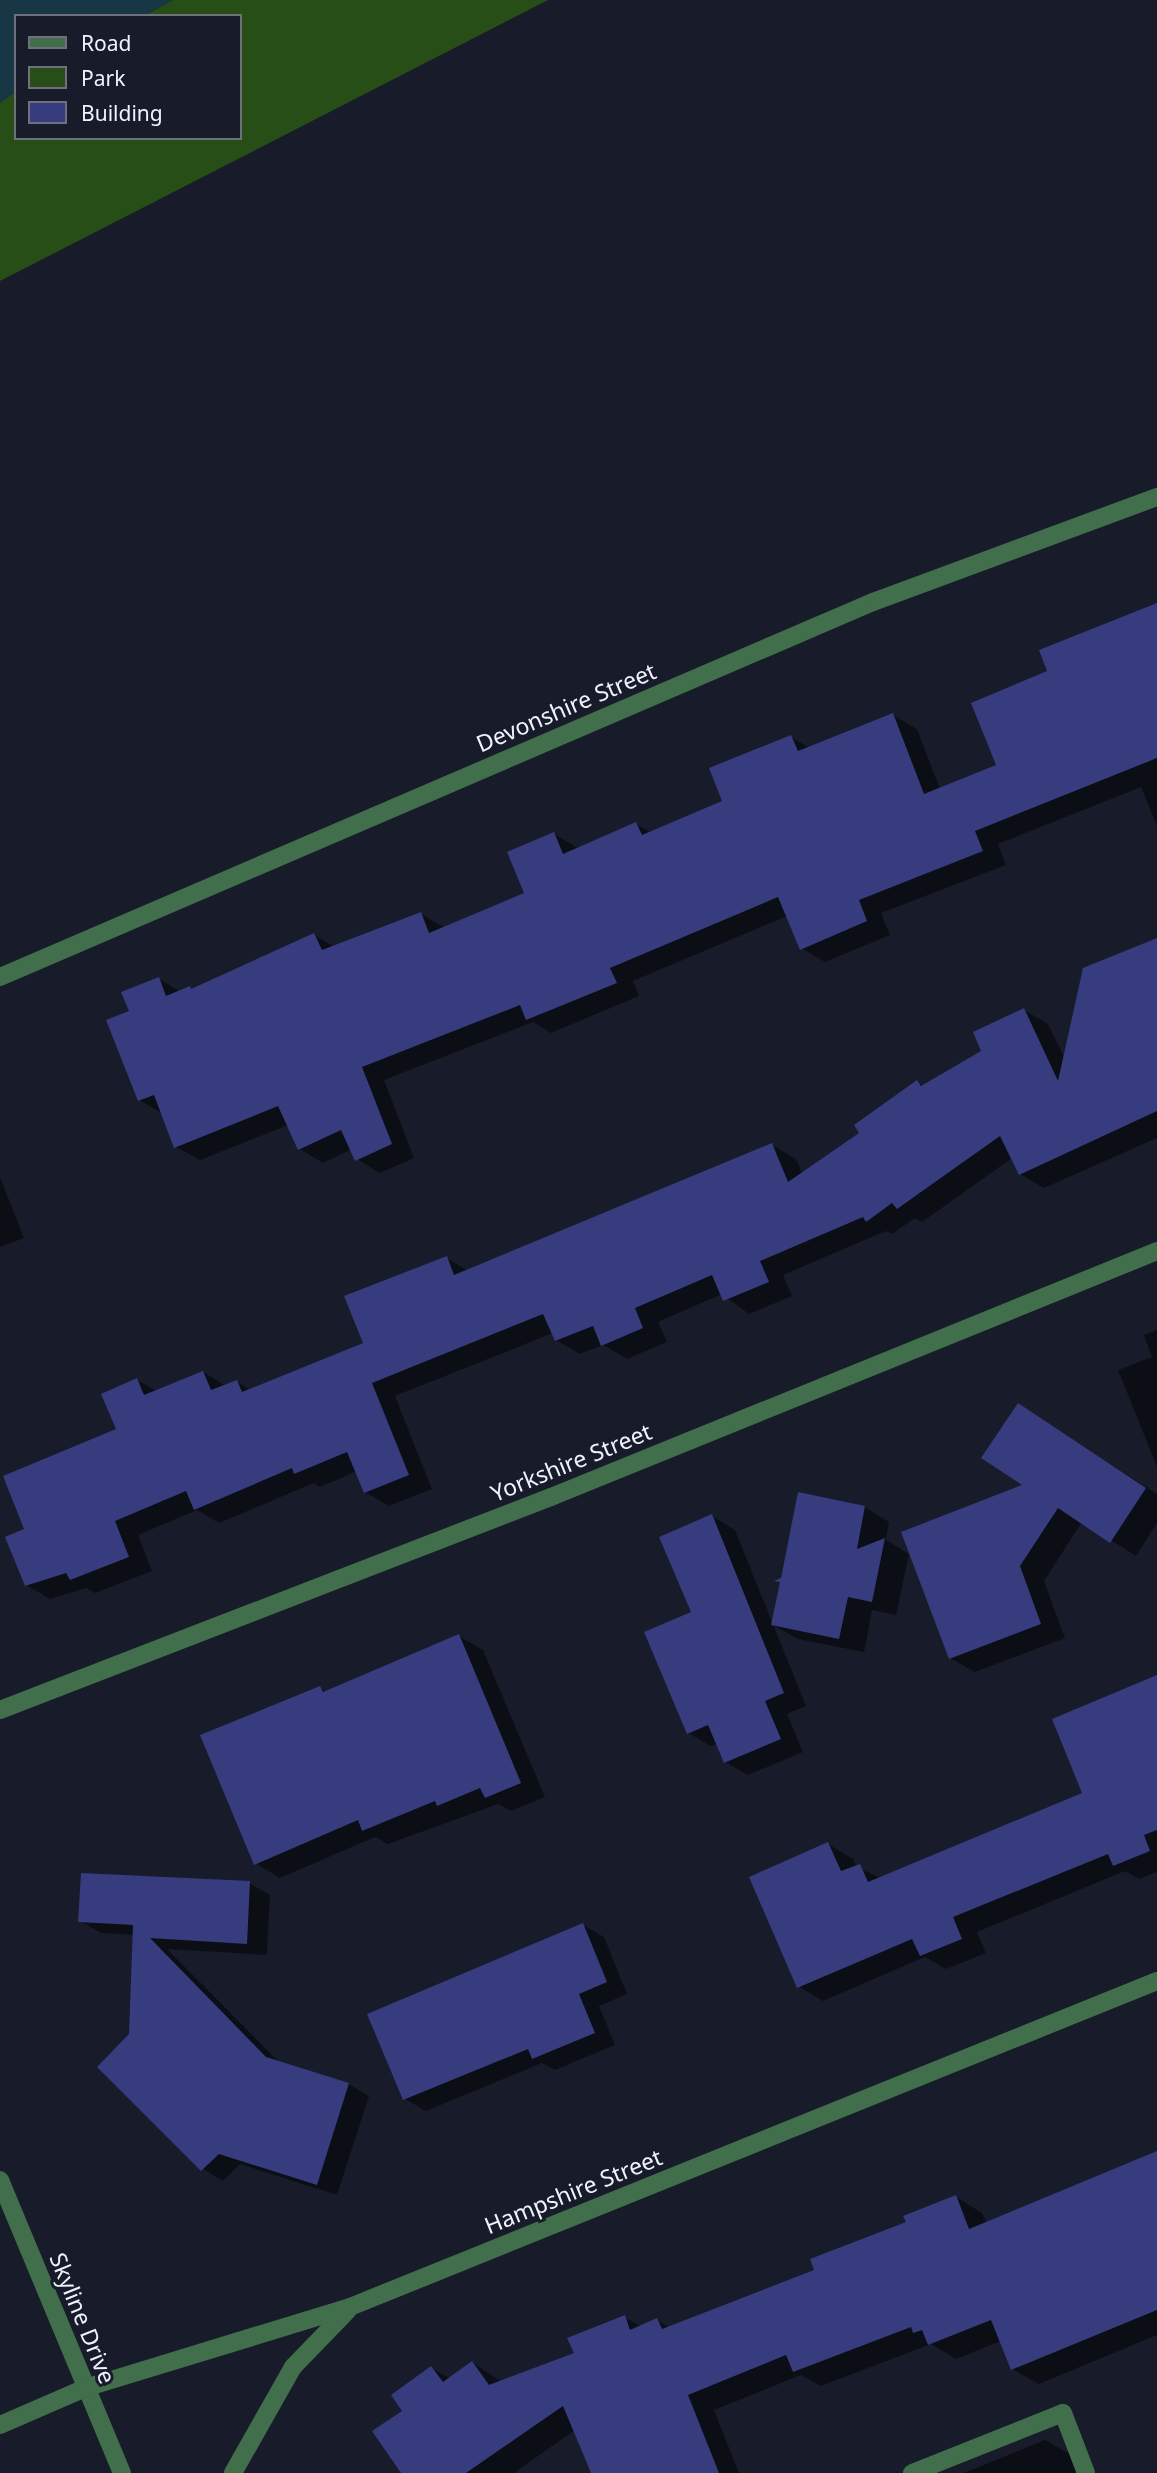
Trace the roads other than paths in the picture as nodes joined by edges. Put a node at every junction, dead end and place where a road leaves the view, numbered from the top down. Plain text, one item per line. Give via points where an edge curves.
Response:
1 (1157, 497) edge
2 (0, 977) edge
3 (1157, 1251) edge
4 (0, 1710) edge
5 (1157, 1981) edge
6 (0, 2180) edge
7 (350, 2307) junction
8 (85, 2388) junction
9 (0, 2425) edge
10 (121, 2473) edge
11 (233, 2473) edge
12 (912, 2473) edge
13 (1086, 2473) edge

1 - 2 street, Devonshire Street via 873,603
3 - 4 street, Yorkshire Street via 551,1497
5 - 7 street, Hampshire Street
6 - 8 street, Skyline Drive
7 - 8 street, Hampshire Street
7 - 11 street via 293,2367
8 - 9 street, Hampshire Street
8 - 10 street, Skyline Drive
12 - 13 street via 1063,2413

